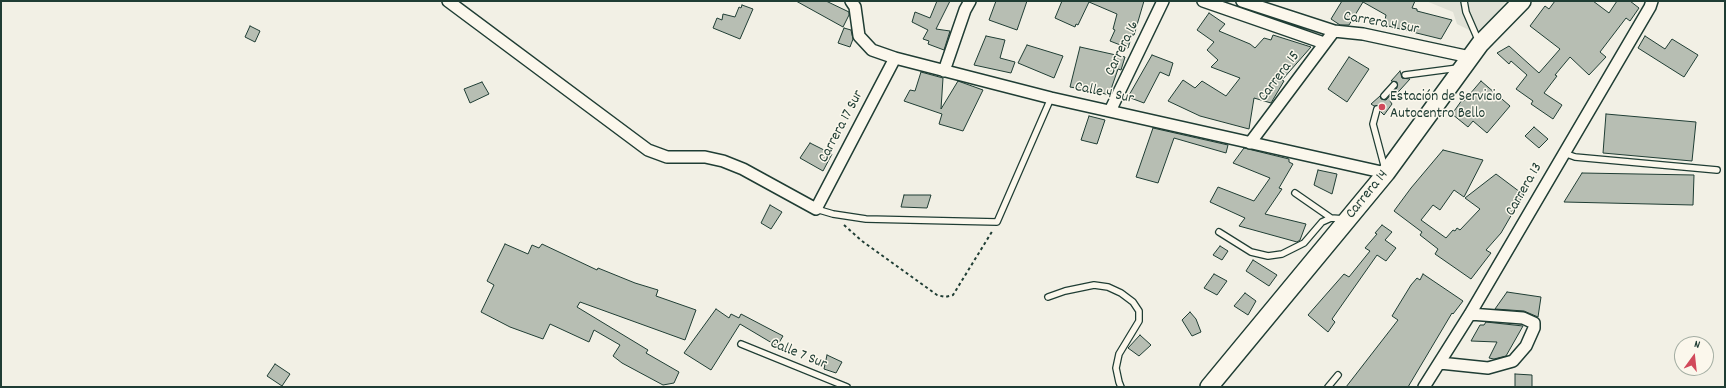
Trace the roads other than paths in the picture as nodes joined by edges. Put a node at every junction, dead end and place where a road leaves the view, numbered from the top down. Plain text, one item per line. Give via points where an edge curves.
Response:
1 (448, 1) edge
2 (851, 1) edge
3 (970, 1) edge
4 (1163, 1) edge
5 (1203, 1) edge
6 (1242, 1) edge
7 (1464, 1) edge
8 (1522, 1) edge
9 (1648, 3) edge
10 (1334, 31) junction
11 (1324, 43) junction
12 (1471, 56) junction
13 (895, 58) junction
14 (944, 71) junction
15 (1405, 75) dead end
16 (1394, 85) dead end
17 (1384, 96) dead end
18 (1052, 98) junction
19 (1377, 109) dead end
20 (1110, 111) junction
21 (1250, 143) junction
22 (1564, 153) junction
23 (1717, 170) dead end
24 (1386, 173) junction
25 (1295, 193) dead end
26 (816, 209) junction
27 (1331, 218) junction
28 (1348, 219) junction
29 (1219, 232) dead end
30 (1048, 297) dead end
31 (1470, 314) junction
32 (741, 344) dead end
33 (1440, 363) junction
34 (1338, 375) dead end
35 (847, 387) edge
36 (1122, 387) edge
37 (1209, 387) edge
38 (1328, 387) edge
39 (1424, 387) edge

1 - 26 street via 648,150 667,157 705,157 723,161 743,169
2 - 13 street, Calle 4 Sur via 855,7 859,36 872,50
3 - 14 street
4 - 20 street, Carrera 16
5 - 11 street
6 - 10 street, Carrera 4 Sur
7 - 12 lane
8 - 12 main road, Carrera 14
9 - 22 street, Carrera 13
10 - 11 street, Carrera 15
10 - 12 street, Carrera 4 Sur via 1363,34
11 - 21 street, Carrera 15
12 - 15 lane
12 - 24 main road, Carrera 14
13 - 14 street, Calle 4 Sur
13 - 26 street, Carrera 17 Sur
14 - 18 street, Calle 4 Sur
16 - 17 lane
18 - 20 street, Calle 4 Sur
18 - 26 lane via 998,222 866,219
19 - 24 lane via 1373,124
20 - 21 street, Calle 4 Sur
21 - 24 street, Calle 4 Sur
22 - 23 lane via 1575,157
22 - 31 street, Carrera 13
24 - 28 main road, Carrera 14
25 - 27 lane
27 - 28 lane
27 - 29 lane via 1322,222 1304,243 1282,254 1268,256 1251,252
28 - 37 main road, Carrera 14
30 - 36 lane via 1094,285 1108,287 1134,302 1139,311 1139,321 1120,354 1116,368
31 - 33 street, Carrera 13
31 - 33 street via 1523,318 1534,323 1534,328 1526,346 1513,361 1488,368
32 - 35 lane, Calle 7 Sur
33 - 39 street, Carrera 13
34 - 38 lane

